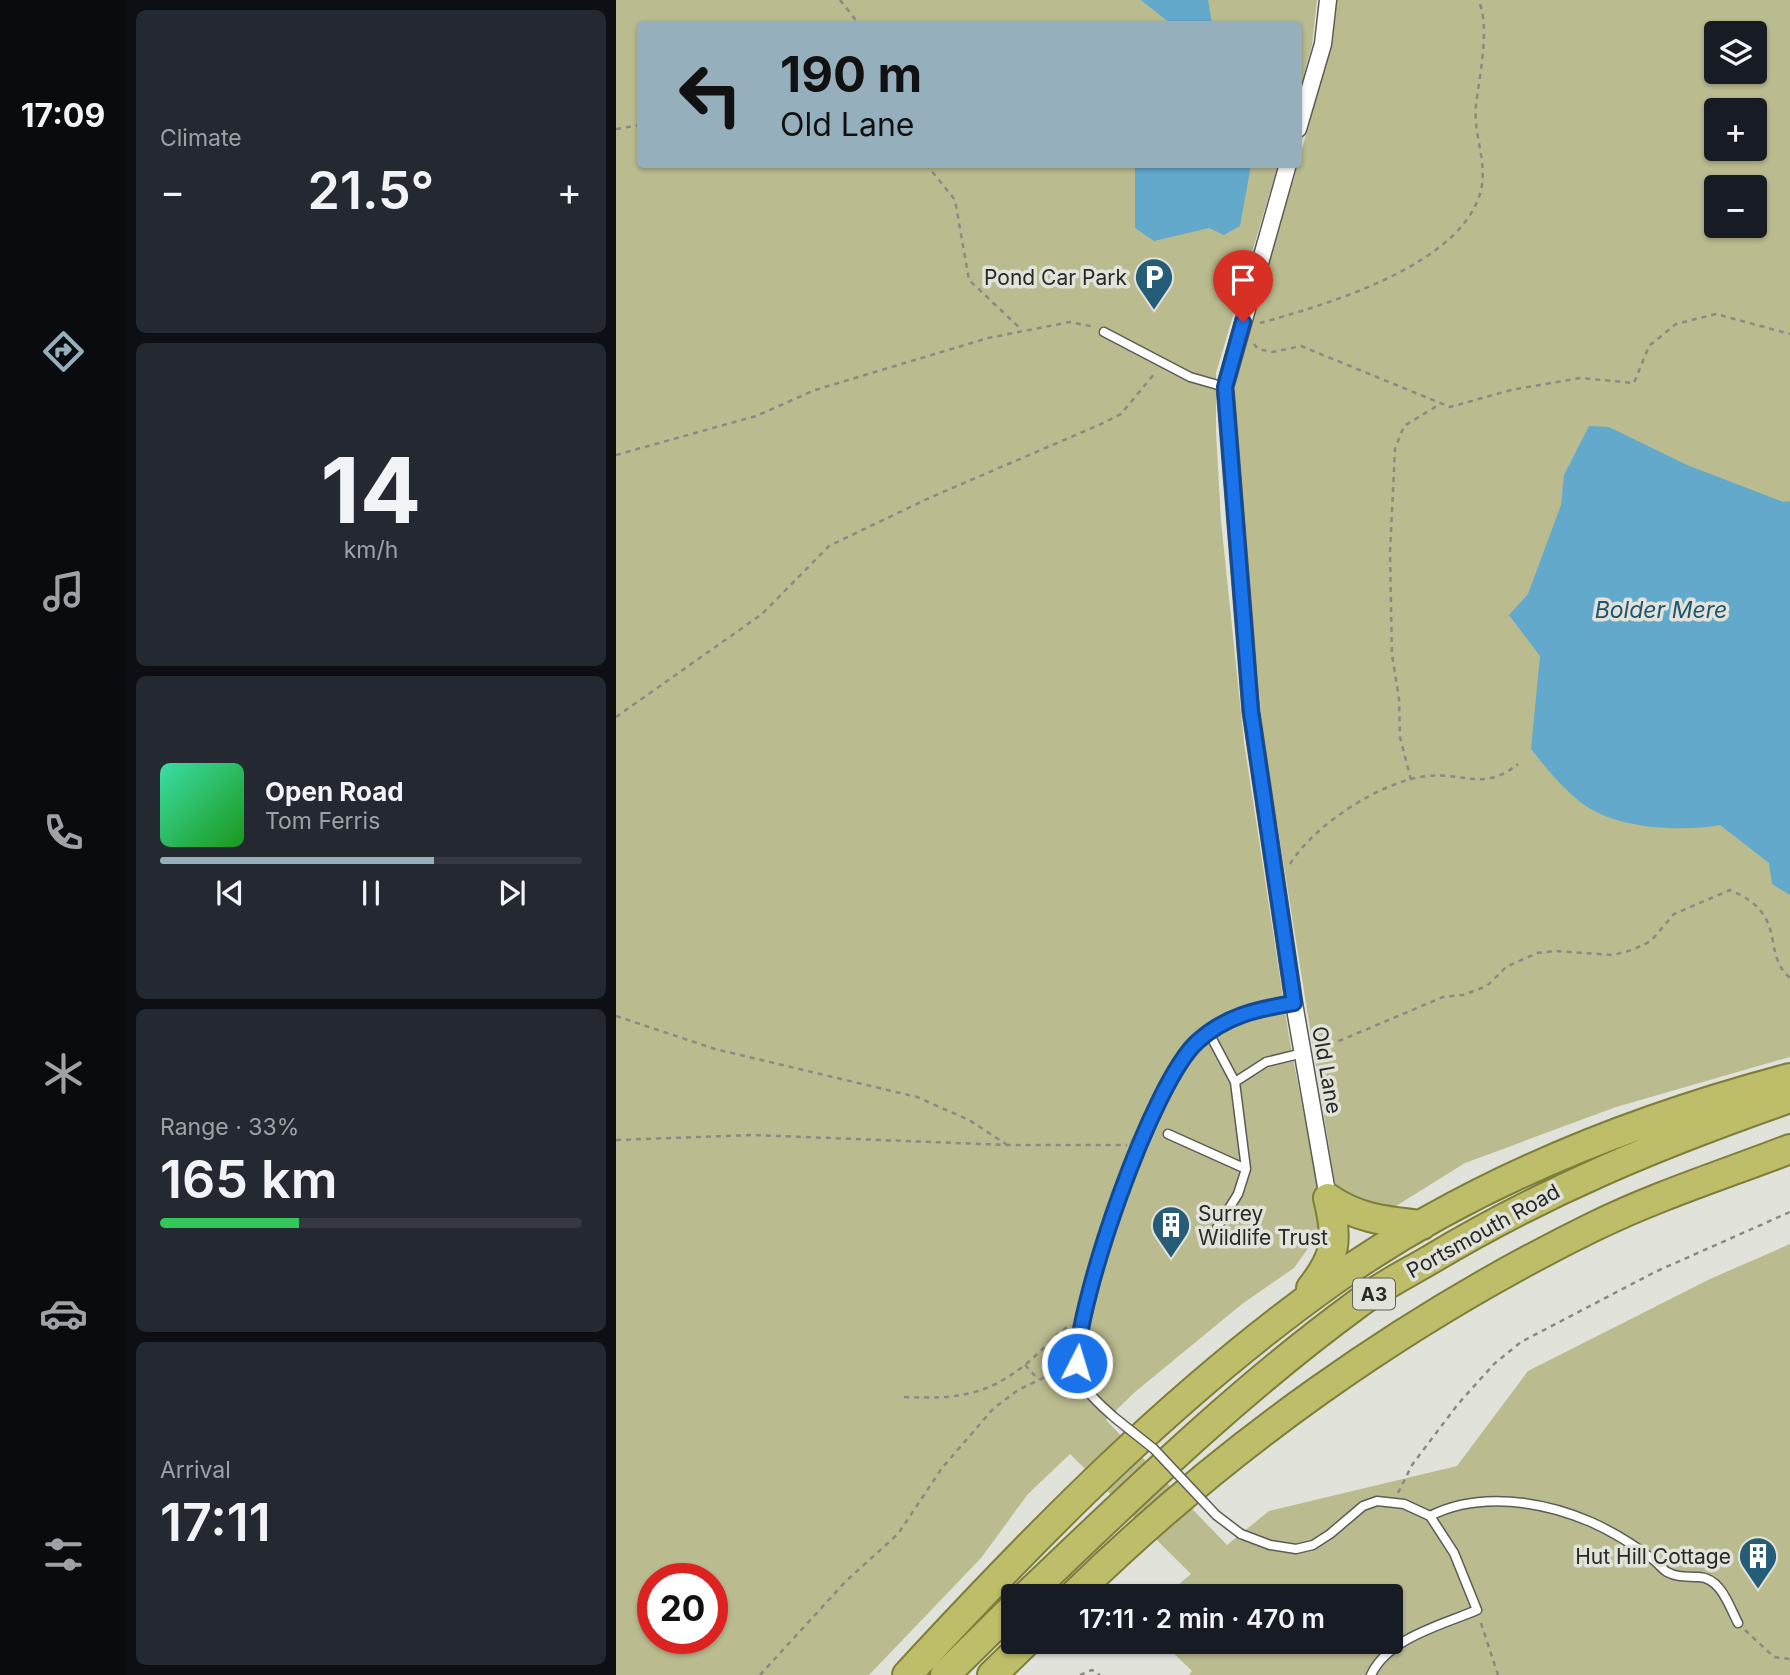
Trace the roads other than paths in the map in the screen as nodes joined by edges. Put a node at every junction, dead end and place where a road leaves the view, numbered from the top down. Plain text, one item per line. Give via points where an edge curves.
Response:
1 (1328, 0) edge
2 (1302, 115) edge
3 (1287, 168) edge
4 (1104, 332) road end
5 (1225, 387) junction
6 (1294, 1003) junction
7 (1209, 1032) junction
8 (1303, 1053) junction
9 (1790, 1078) edge
10 (1235, 1082) junction
11 (1790, 1098) edge
12 (1167, 1134) dead end
13 (1790, 1149) edge
14 (1246, 1169) junction
15 (1328, 1198) junction
16 (1422, 1225) junction
17 (1212, 1236) dead end
18 (1292, 1312) junction
19 (1430, 1516) junction
20 (1039, 1584) edge
21 (1085, 1584) edge
22 (1001, 1620) edge
23 (1738, 1623) road end
24 (1014, 1654) edge
25 (907, 1675) edge
26 (945, 1675) edge
27 (992, 1675) edge
28 (1371, 1675) edge

1 - 2 street via 1323,44
3 - 5 street, Old Lane
4 - 5 lane via 1190,377
5 - 6 street, Old Lane via 1251,712
6 - 7 lane via 1250,1011
6 - 8 street, Old Lane
7 - 10 lane
7 - 19 lane, bridge via 1175,1070 1140,1146 1082,1316 1077,1363 1083,1386 1154,1449 1216,1516 1241,1534 1270,1545 1296,1549 1313,1545 1363,1506 1377,1501
8 - 10 lane via 1266,1062
8 - 15 street, Old Lane
9 - 16 highway, A3 via 1578,1149
10 - 14 lane
11 - 20 highway, Portsmouth Road / A3 via 1578,1179 1502,1216 1358,1303 1224,1408
12 - 14 lane
13 - 21 highway, A3 via 1595,1226 1459,1298 1255,1436 1141,1529
14 - 17 lane via 1238,1194
15 - 16 highway via 1348,1212 1372,1220
15 - 18 highway, A3 via 1335,1224 1329,1266
16 - 18 highway, A3
18 - 25 highway, A3 via 1160,1421
19 - 23 lane via 1459,1504 1486,1500 1548,1508 1592,1522 1679,1577 1703,1577 1718,1585
19 - 28 lane via 1454,1553 1477,1609 1394,1647 1381,1657
22 - 26 highway
24 - 27 highway

